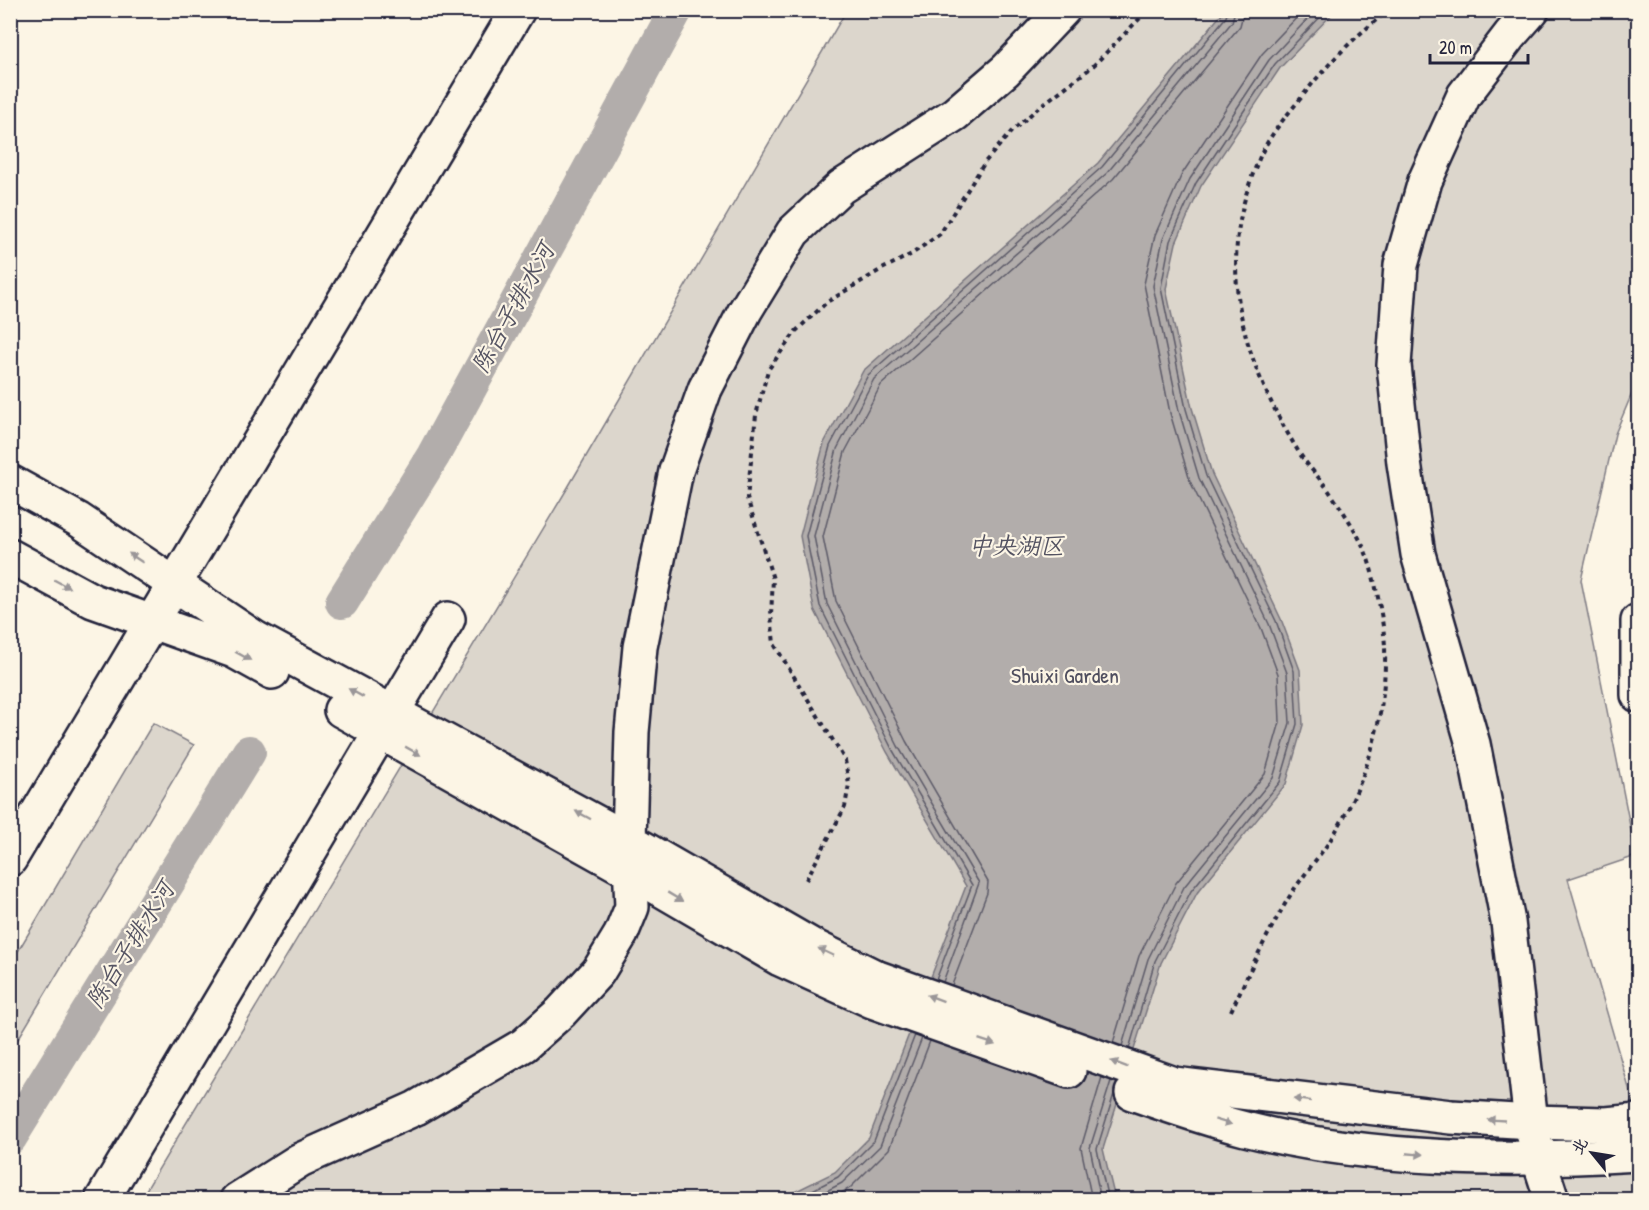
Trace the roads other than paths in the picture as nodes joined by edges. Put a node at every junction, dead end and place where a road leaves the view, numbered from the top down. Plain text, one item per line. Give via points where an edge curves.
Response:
1 (518, 10) edge
2 (1063, 10) edge
3 (1532, 10) edge
4 (10, 482) edge
5 (10, 556) edge
6 (174, 584) junction
7 (448, 619) dead end
8 (1638, 621) edge
9 (152, 622) junction
10 (1638, 695) edge
11 (386, 722) junction
12 (630, 856) junction
13 (10, 859) edge
14 (1170, 1095) junction
15 (1638, 1121) edge
16 (1531, 1122) junction
17 (1638, 1154) edge
18 (1539, 1160) junction
19 (102, 1200) edge
20 (237, 1200) edge
21 (1552, 1200) edge

1 - 6 main road
2 - 12 main road via 1006,70 955,114 840,187 793,232 744,311 705,389 676,471 640,647 632,732
3 - 16 main road via 1464,95 1425,181 1401,265 1394,365 1418,554 1473,744 1508,922
6 -> 4 main road via 79,520
5 -> 9 main road via 93,601
6 - 9 main road
11 -> 6 main road
7 - 11 main road
8 - 10 main road
9 -> 11 main road via 234,651
9 - 13 main road
11 - 12 main road
11 - 19 main road
12 - 14 main road via 811,945 875,990
12 - 20 main road via 632,907 621,934 598,972 524,1045 416,1108 300,1160
16 -> 14 main road
14 -> 18 main road via 1245,1129 1359,1148
15 - 16 main road
16 - 18 main road
17 - 18 main road
18 - 21 main road

